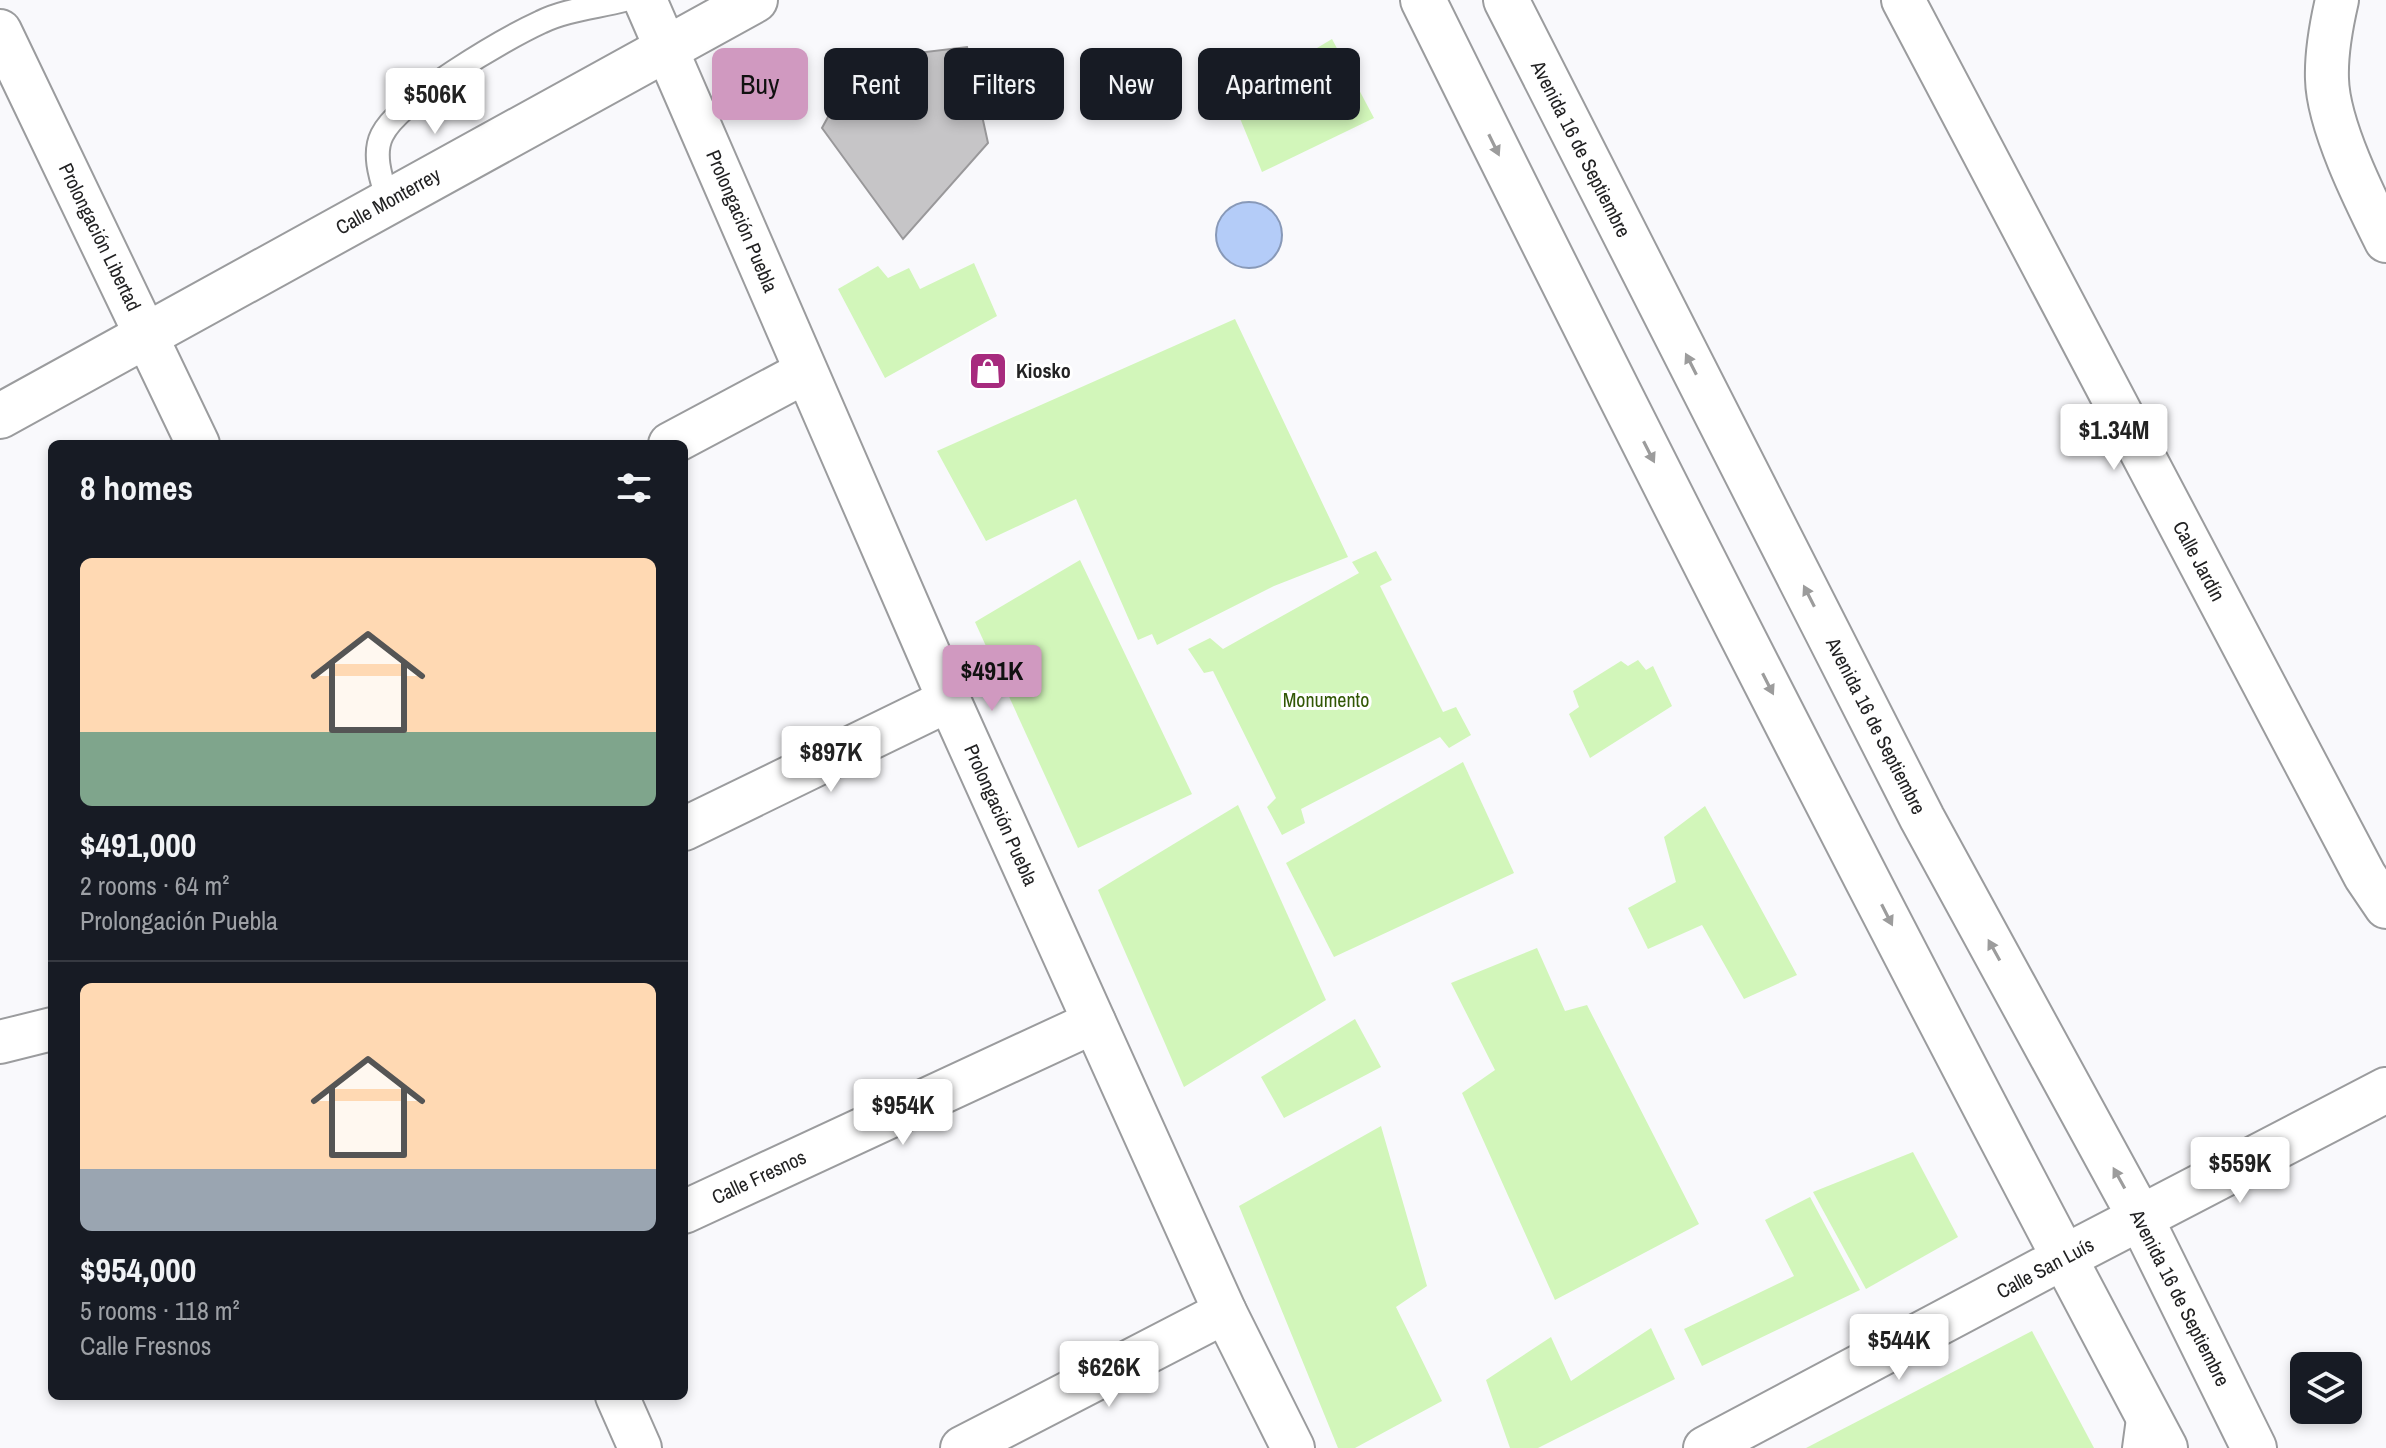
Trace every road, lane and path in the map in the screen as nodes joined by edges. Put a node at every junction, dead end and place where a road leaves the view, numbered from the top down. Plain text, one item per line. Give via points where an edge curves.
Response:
1 (624, 0) edge
2 (645, 0) edge
3 (755, 0) edge
4 (1423, 0) edge
5 (1506, 0) edge
6 (1903, 0) edge
7 (2337, 0) edge
8 (0, 31) edge
9 (667, 46) junction
10 (388, 201) junction
11 (2386, 241) edge
12 (148, 334) junction
13 (805, 372) junction
14 (0, 416) edge
15 (196, 440) edge
16 (678, 440) edge
17 (949, 700) junction
18 (688, 827) edge
19 (2386, 907) edge
20 (1094, 1022) junction
21 (48, 1030) edge
22 (0, 1042) edge
23 (2386, 1090) edge
24 (688, 1210) edge
25 (2141, 1219) junction
26 (2063, 1258) junction
27 (1225, 1312) junction
28 (619, 1400) edge
29 (2140, 1402) junction
30 (640, 1448) edge
31 (962, 1448) edge
32 (1293, 1448) edge
33 (1705, 1448) edge
34 (2134, 1448) edge
35 (2165, 1448) edge
36 (2254, 1448) edge

1 - 10 lane via 543,21 454,70 398,117 382,135 377,155
2 - 9 street, Prolongación Puebla
3 - 9 main road, Calle Monterrey
4 -> 26 main road
25 -> 5 main road, Avenida 16 de Septiembre via 1922,818
6 - 19 street, Calle Jardín
7 - 11 street via 2327,82 2340,133
8 - 12 street, Prolongación Libertad
9 - 10 main road, Calle Monterrey
9 - 13 street, Prolongación Puebla
10 - 12 main road, Calle Monterrey
12 - 14 main road, Calle Monterrey
12 - 15 street, Prolongación Libertad
13 - 16 street
13 - 17 street, Prolongación Puebla
17 - 18 street
17 - 20 street, Prolongación Puebla
20 - 24 street, Calle Fresnos
20 - 27 street, Prolongación Puebla
21 - 22 street
23 - 25 main road, Calle San Luís
25 - 26 main road, Calle San Luís
25 - 36 main road, Avenida 16 de Septiembre
26 - 29 main road
26 - 33 street, Calle San Luís
27 - 31 street
27 - 32 street, Prolongación Puebla
28 - 30 street
29 - 34 lane
29 - 35 main road

